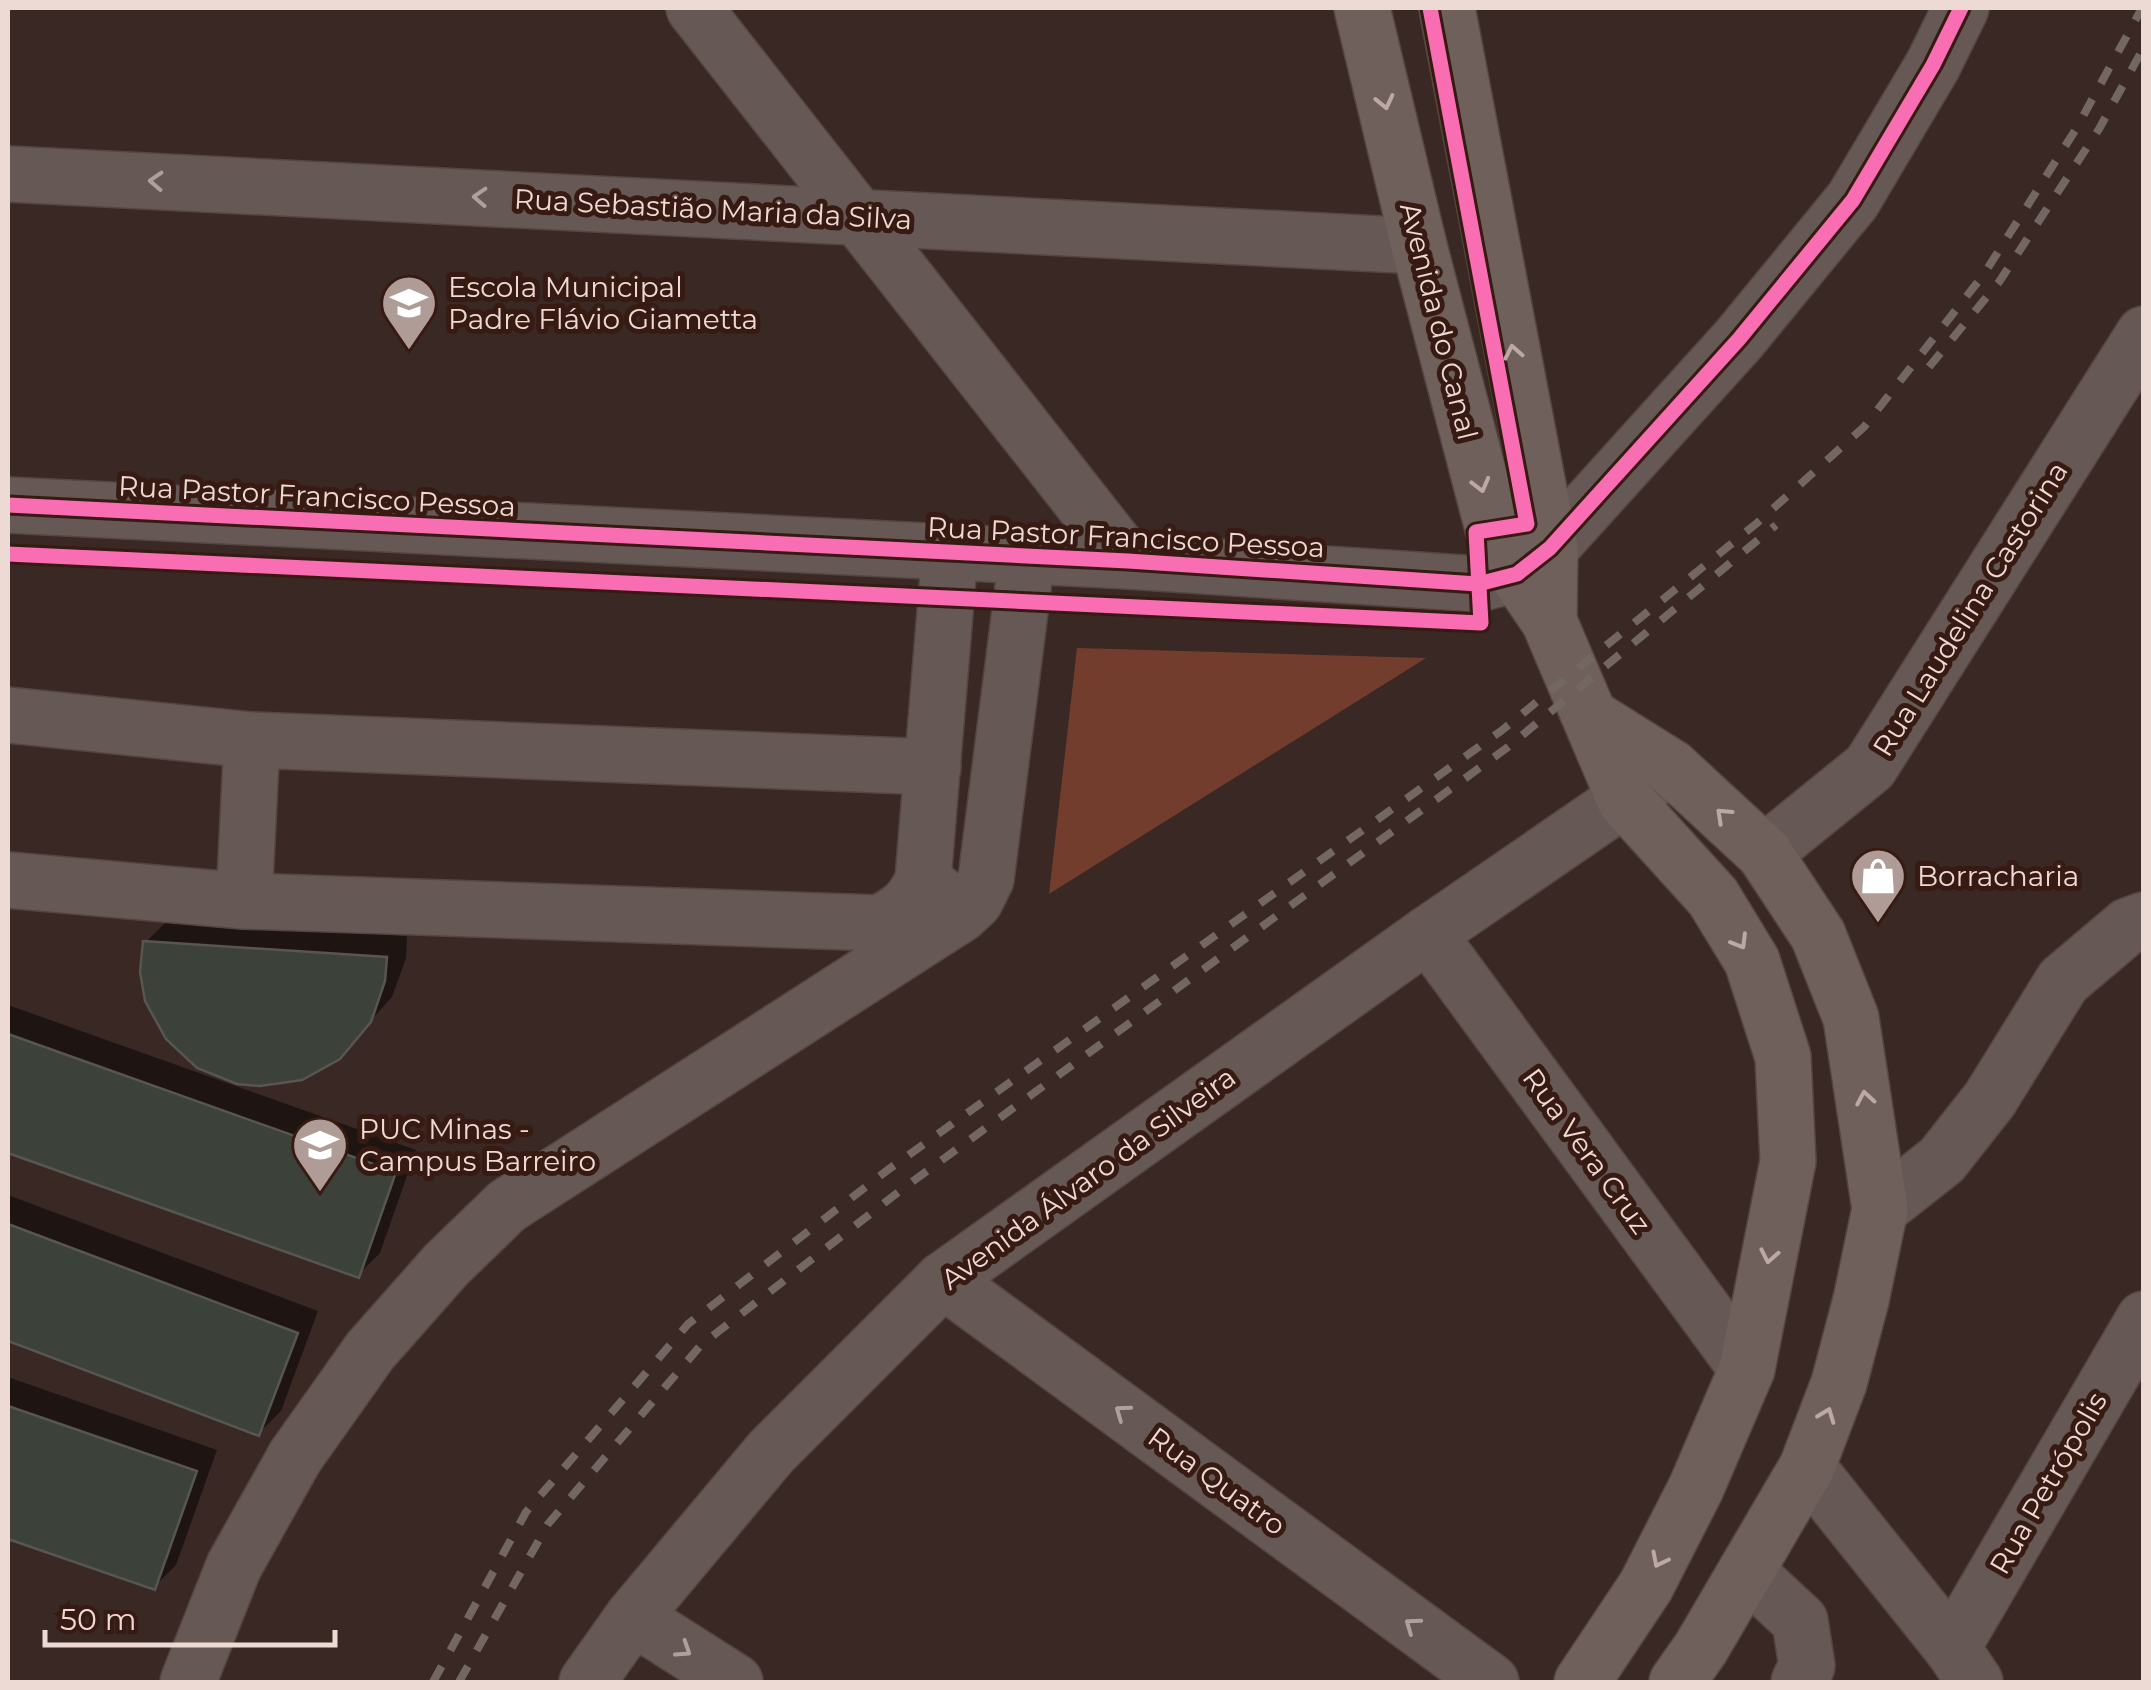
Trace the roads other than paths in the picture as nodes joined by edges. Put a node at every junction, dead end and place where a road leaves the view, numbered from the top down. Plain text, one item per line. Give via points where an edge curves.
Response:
1 (694, 8) edge
2 (1362, 8) edge
3 (1448, 8) edge
4 (1961, 8) edge
5 (8, 174) edge
6 (857, 216) junction
7 (1418, 246) junction
8 (2144, 334) edge
9 (2125, 406) edge
10 (8, 505) edge
11 (950, 552) junction
12 (1028, 556) junction
13 (1128, 561) junction
14 (1534, 561) junction
15 (8, 715) edge
16 (1591, 717) junction
17 (252, 740) junction
18 (1672, 766) junction
19 (933, 767) junction
20 (1625, 800) junction
21 (1764, 853) junction
22 (8, 880) edge
23 (942, 896) junction
24 (244, 901) junction
25 (2144, 920) edge
26 (1428, 934) junction
27 (1880, 1210) junction
28 (943, 1280) junction
29 (2144, 1319) edge
30 (1747, 1369) junction
31 (1807, 1467) junction
32 (1746, 1571) junction
33 (633, 1616) junction
34 (1964, 1665) edge
35 (188, 1682) edge
36 (587, 1682) edge
37 (735, 1682) edge
38 (1491, 1682) edge
39 (1582, 1682) edge
40 (1677, 1682) edge
41 (1799, 1682) edge

1 - 6 street
2 -> 7 main road, Avenida do Canal
14 -> 3 main road, Avenida do Canal
4 - 14 street via 1853,200 1739,340
6 -> 5 street, Rua Sebastião Maria da Silva
6 - 7 street, Rua Sebastião Maria da Silva
6 - 13 street
7 -> 14 main road, Avenida do Canal via 1493,529
8 - 9 street, Rua Laudelina Castorina
9 - 21 street, Rua Laudelina Castorina via 1870,767
10 - 11 street, Rua Pastor Francisco Pessoa
11 - 12 street, Rua Pastor Francisco Pessoa
11 - 19 street
12 - 13 street, Rua Pastor Francisco Pessoa
12 - 23 street via 986,879 975,900
13 - 14 street, Rua Pastor Francisco Pessoa via 1478,584
14 - 16 main road, Avenida do Canal via 1549,622
15 - 17 street
16 - 18 main road
16 - 20 main road, Avenida do Canal
17 - 19 street
17 - 24 street
18 - 20 street, Avenida Álvaro da Silveira
21 -> 18 main road
19 - 23 street
20 - 26 street, Avenida Álvaro da Silveira
20 -> 30 main road, Avenida do Canal via 1713,898 1752,961 1782,1057 1788,1161
27 -> 21 main road via 1851,1018 1818,934
22 - 24 street
23 - 24 street via 916,897 880,923
23 - 35 street via 506,1206 446,1265 370,1351 294,1457 234,1566
25 - 27 street via 2063,981 1990,1099 1942,1160
26 - 28 street, Avenida Álvaro da Silveira
26 - 30 street, Rua Vera Cruz
31 -> 27 main road via 1839,1383
28 - 33 street, Avenida Álvaro da Silveira via 771,1452
38 -> 28 street, Rua Quatro
29 - 34 street, Rua Petrópolis
30 -> 39 main road, Avenida do Canal via 1646,1586
31 - 32 main road
31 - 34 street
32 - 40 main road
32 - 41 street via 1800,1622 1807,1666
33 - 36 street, Avenida Álvaro da Silveira
33 -> 37 street

